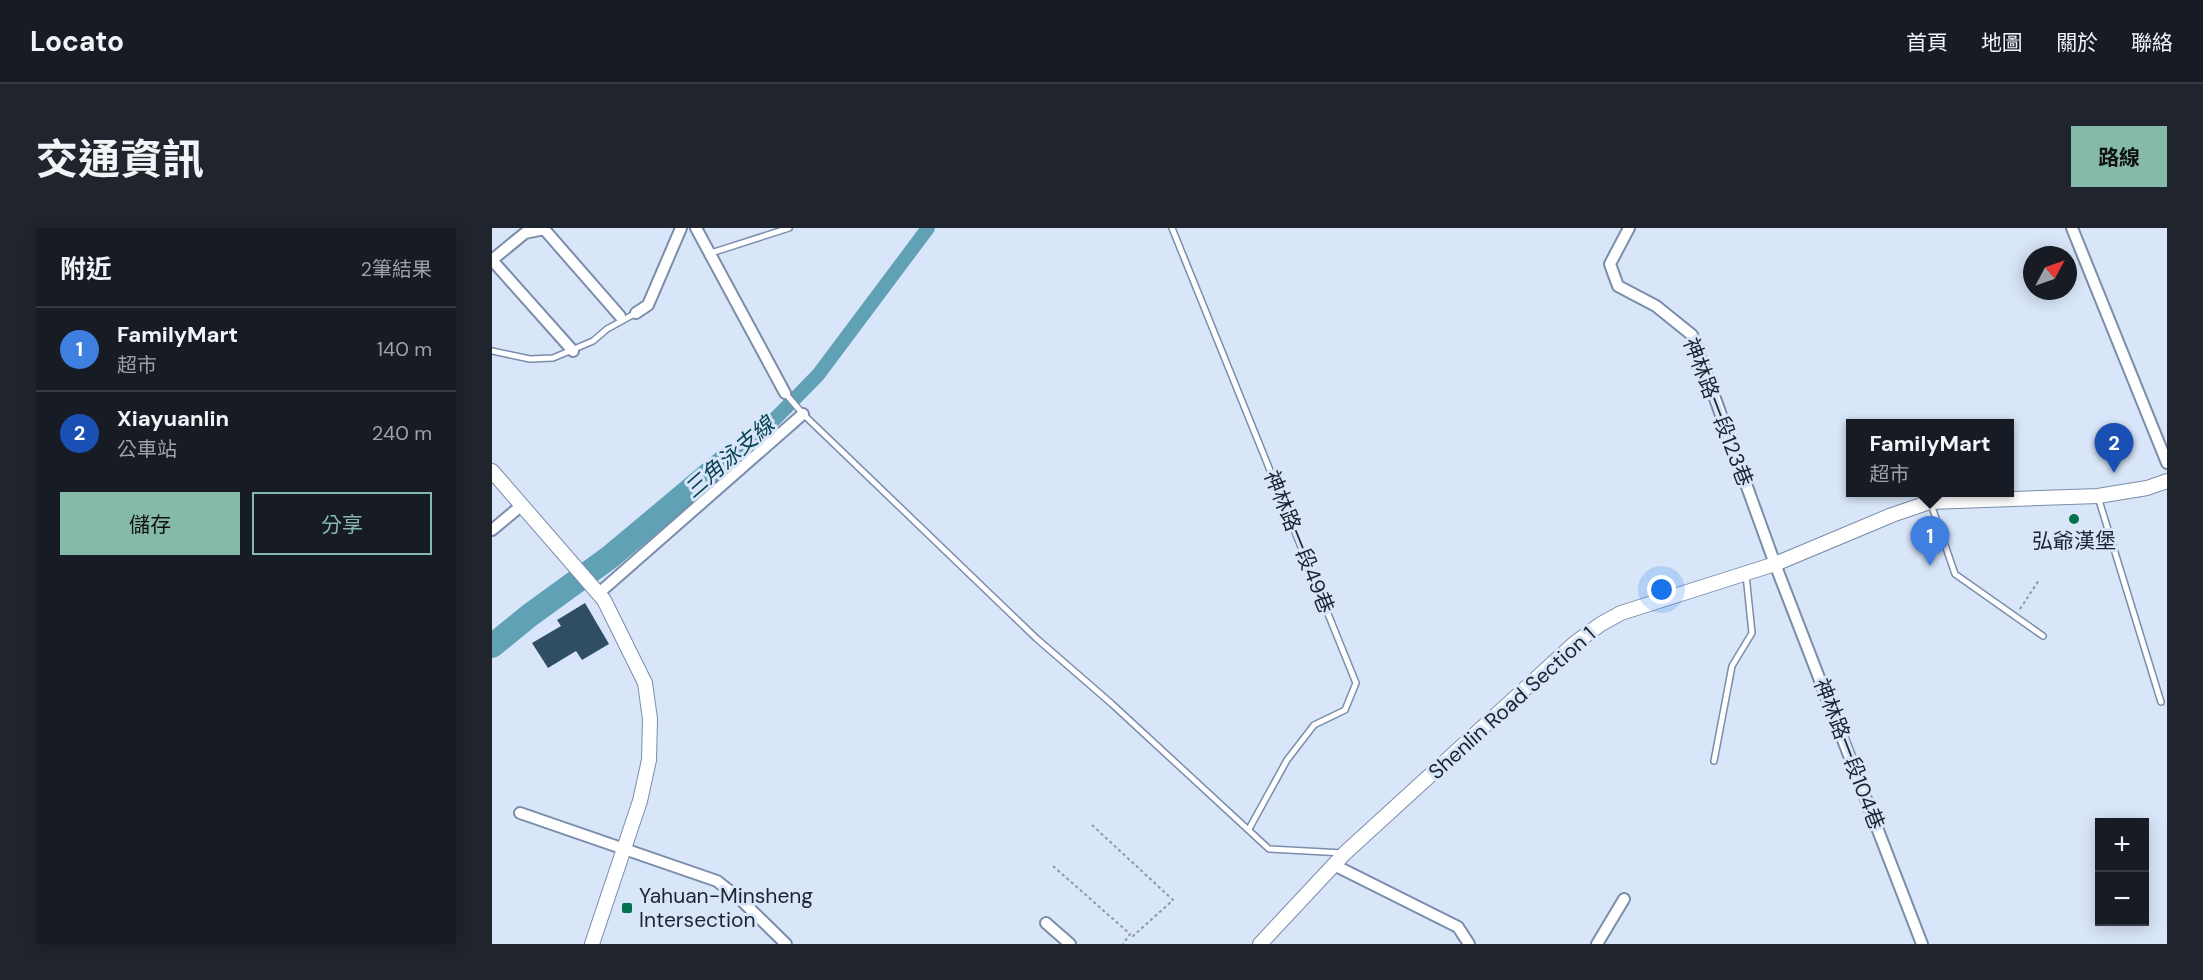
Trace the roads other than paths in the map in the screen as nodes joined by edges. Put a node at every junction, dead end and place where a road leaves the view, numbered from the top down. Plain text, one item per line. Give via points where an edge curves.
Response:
1 (681, 228) edge
2 (696, 228) edge
3 (789, 228) edge
4 (1172, 228) edge
5 (1629, 228) edge
6 (2072, 228) edge
7 (711, 253) junction
8 (492, 260) edge
9 (636, 313) joint
10 (620, 316) dead end
11 (492, 351) edge
12 (573, 351) junction
13 (785, 393) joint
14 (802, 412) junction
15 (2167, 463) edge
16 (492, 471) edge
17 (2167, 481) edge
18 (2098, 496) junction
19 (1930, 502) junction
20 (522, 505) junction
21 (492, 530) edge
22 (1775, 564) junction
23 (1746, 573) junction
24 (597, 590) junction
25 (2043, 636) dead end
26 (2161, 702) dead end
27 (1714, 761) dead end
28 (520, 813) dead end
29 (1249, 829) junction
30 (624, 848) junction
31 (1345, 853) junction
32 (1334, 865) junction
33 (1624, 899) dead end
34 (1046, 923) dead end
35 (592, 944) edge
36 (786, 944) edge
37 (1070, 944) edge
38 (1260, 944) edge
39 (1469, 944) edge
40 (1598, 944) edge
41 (1922, 944) edge

1 - 9 street via 648,305
2 - 7 street
3 - 7 lane
4 - 29 lane, 神林路一段49巷 via 1356,682 1345,710 1314,725 1287,760
5 - 22 street, 神林路一段123巷 via 1610,264 1618,286 1656,306 1692,335
6 - 15 street
7 - 13 street
8 - 10 street via 525,233 544,229
8 - 12 street
9 - 12 lane
11 - 12 lane via 530,359 553,358
13 - 14 lane
14 - 24 street
14 - 29 lane via 1036,638
16 - 20 street
17 - 18 street, Shenlin Road Section 1
18 - 19 street, Shenlin Road Section 1
18 - 26 lane
19 - 22 street, Shenlin Road Section 1
19 - 25 lane via 1956,574
20 - 21 street
20 - 24 street
22 - 23 street, Shenlin Road Section 1
22 - 41 street, 神林路一段104巷
23 - 27 lane via 1752,633 1732,666
23 - 31 street, Shenlin Road Section 1 via 1631,610 1601,624 1575,643
24 - 30 street via 645,683 650,719 649,760
28 - 30 street
29 - 31 lane via 1269,849
30 - 35 street
30 - 36 street via 717,881
31 - 32 street, Shenlin Road Section 1
32 - 38 street, Shenlin Road Section 1
32 - 39 street via 1458,927
33 - 40 street
34 - 37 street

